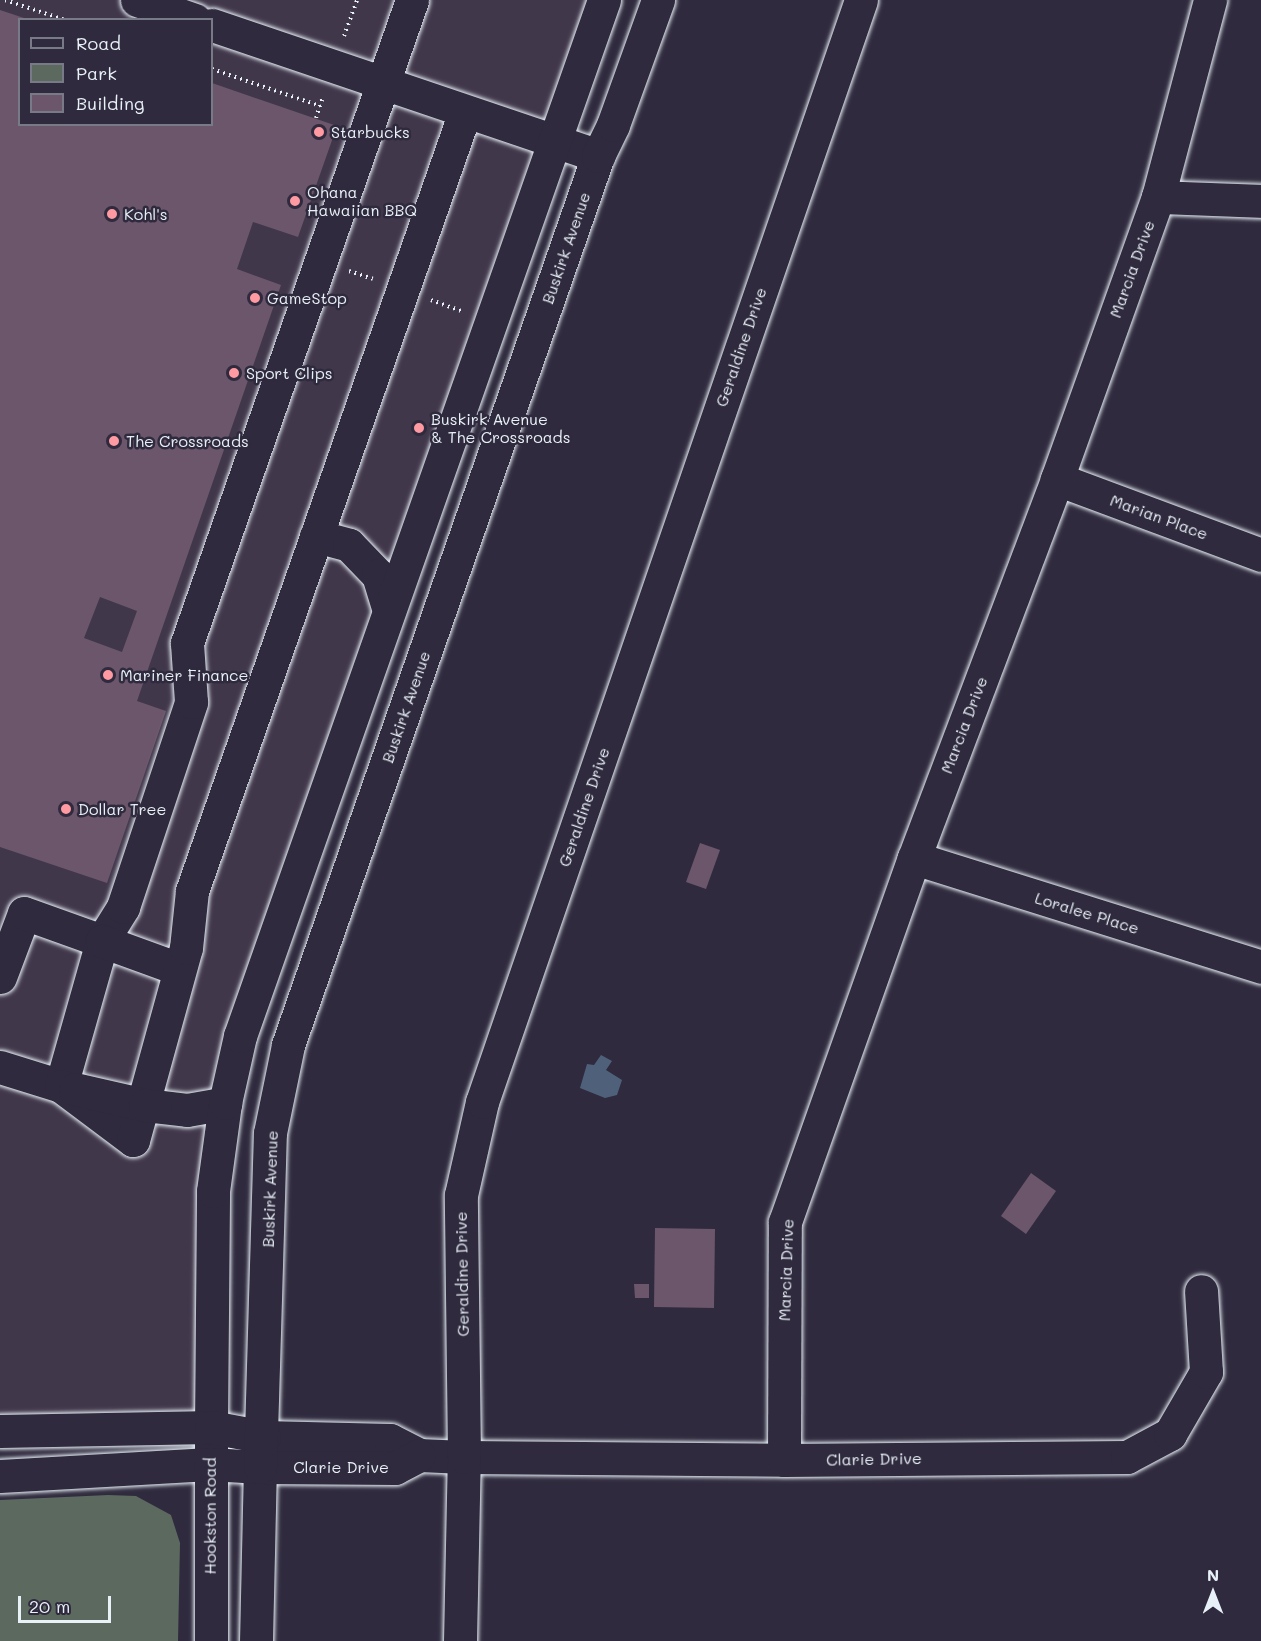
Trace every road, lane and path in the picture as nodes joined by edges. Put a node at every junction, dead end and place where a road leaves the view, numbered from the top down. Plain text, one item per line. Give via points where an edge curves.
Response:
1 (5, 0) edge
2 (137, 0) edge
3 (412, 0) edge
4 (604, 0) edge
5 (658, 0) edge
6 (861, 0) edge
7 (1210, 0) edge
8 (59, 18) edge
9 (189, 18) edge
10 (213, 25) edge
11 (213, 69) edge
12 (382, 85) junction
13 (320, 106) dead end
14 (465, 112) junction
15 (554, 141) junction
16 (598, 156) junction
17 (1158, 197) junction
18 (1261, 201) edge
19 (1057, 480) junction
20 (316, 536) junction
21 (1261, 555) edge
22 (388, 607) junction
23 (914, 858) junction
24 (102, 941) junction
25 (1261, 967) edge
26 (179, 969) junction
27 (0, 977) edge
28 (0, 1067) edge
29 (61, 1086) junction
30 (225, 1103) junction
31 (145, 1105) junction
32 (1201, 1291) dead end
33 (211, 1427) junction
34 (0, 1431) edge
35 (262, 1452) junction
36 (464, 1457) junction
37 (784, 1460) junction
38 (210, 1464) junction
39 (0, 1476) edge
40 (211, 1641) edge
41 (256, 1641) edge
42 (460, 1641) edge

1 - 8 path
2 - 9 street
3 - 12 street
4 - 15 street
5 - 16 street, Buskirk Avenue
6 - 36 street, Geraldine Drive via 482,1102 461,1195
7 - 17 street, Marcia Drive
10 - 12 street
11 - 13 path
12 - 14 street
12 - 24 street via 187,642 191,702 123,907
14 - 15 street
14 - 20 street
15 - 16 street
15 - 22 street
16 - 35 street, Buskirk Avenue via 288,1045 270,1133
17 - 18 street
17 - 19 street, Marcia Drive
19 - 21 street, Marian Place
19 - 23 street, Marcia Drive
20 - 22 street via 349,545 378,575
20 - 26 street via 192,891 186,948
22 - 30 street via 240,1036
23 - 25 street, Loralee Place
23 - 37 street, Marcia Drive via 785,1222
24 - 26 street
24 - 27 street via 24,913
24 - 29 street
26 - 31 street
28 - 29 street
29 - 31 street via 133,1140
30 - 31 street via 187,1110
30 - 33 street via 213,1191
32 - 37 street, Clarie Drive via 1206,1372 1170,1434 1127,1457
33 - 34 street
33 - 35 street
33 - 38 street, Hookston Road
35 - 36 street, Clarie Drive via 390,1440 419,1455
35 - 38 street
35 - 41 street
36 - 37 street, Clarie Drive
36 - 42 street, Geraldine Drive
38 - 39 street
38 - 40 street, Hookston Road

